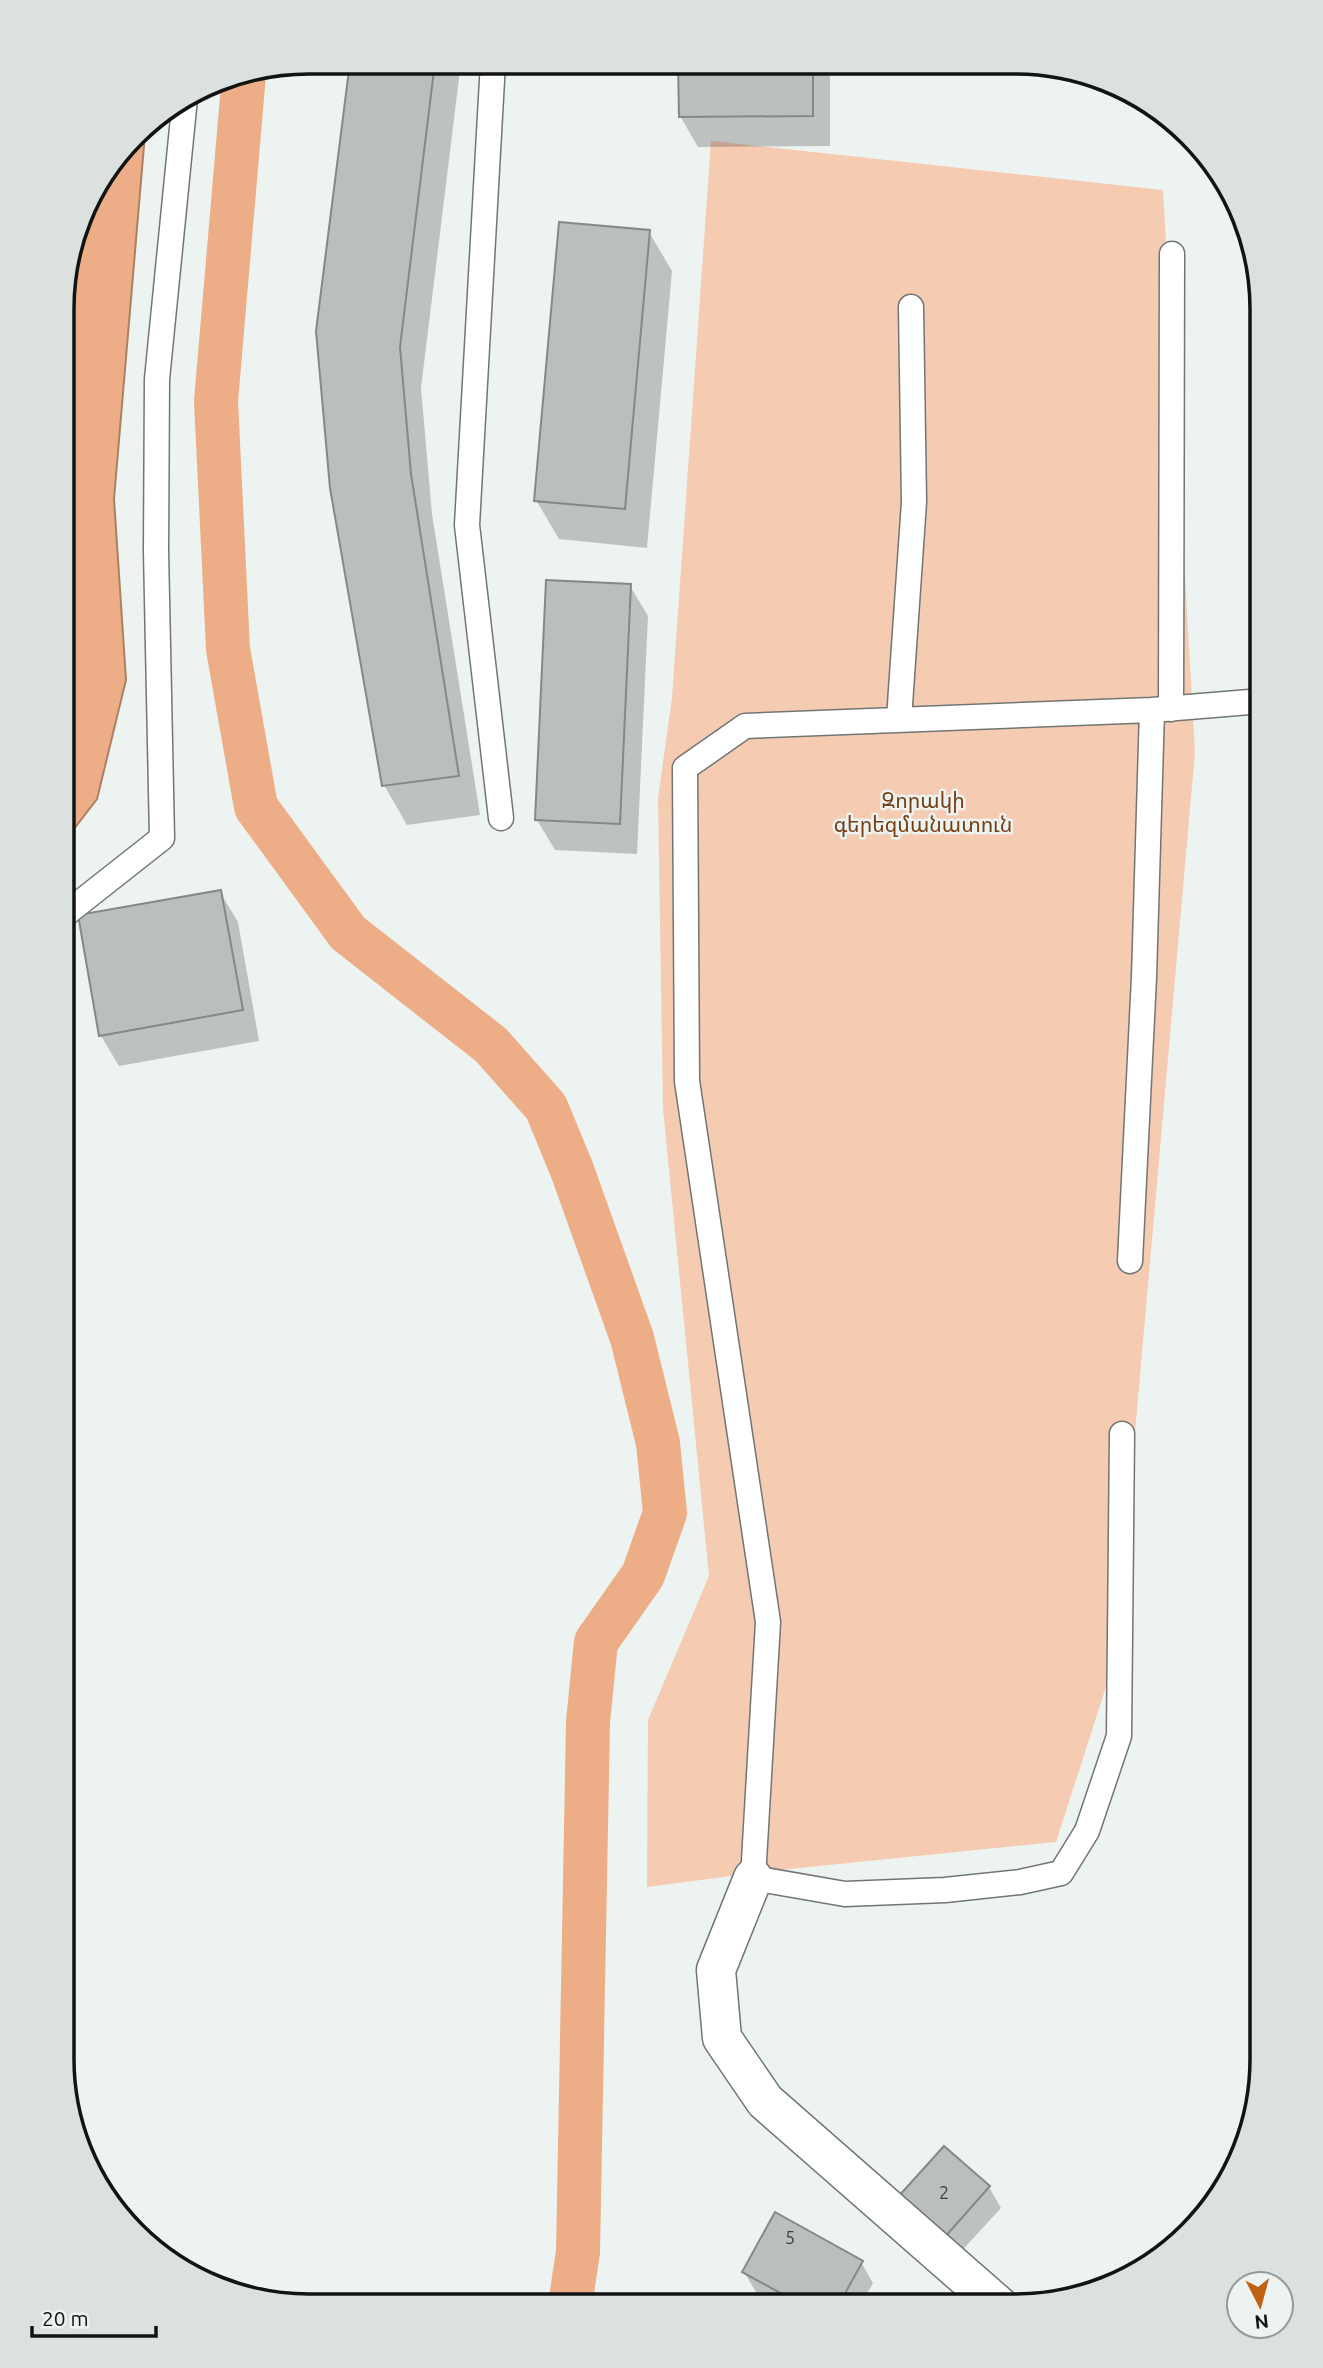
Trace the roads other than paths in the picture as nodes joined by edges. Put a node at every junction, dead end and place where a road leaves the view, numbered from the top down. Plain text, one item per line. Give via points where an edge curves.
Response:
1 (492, 74) edge
2 (184, 110) edge
3 (1172, 254) dead end
4 (911, 307) dead end
5 (1250, 702) edge
6 (1162, 709) junction
7 (899, 719) junction
8 (501, 818) dead end
9 (74, 907) edge
10 (1130, 1261) dead end
11 (1122, 1434) dead end
12 (753, 1878) junction
13 (985, 2294) edge

1 - 8 lane via 467,525
2 - 9 lane via 157,379 162,838
3 - 6 lane
4 - 7 lane via 914,502
5 - 6 lane
6 - 7 lane
6 - 10 lane
7 - 12 lane via 745,726 685,768 687,1080 768,1622
11 - 12 lane via 1119,1736 1087,1831 1061,1873 946,1890 845,1894
12 - 13 street via 716,1970 722,2038 765,2101

